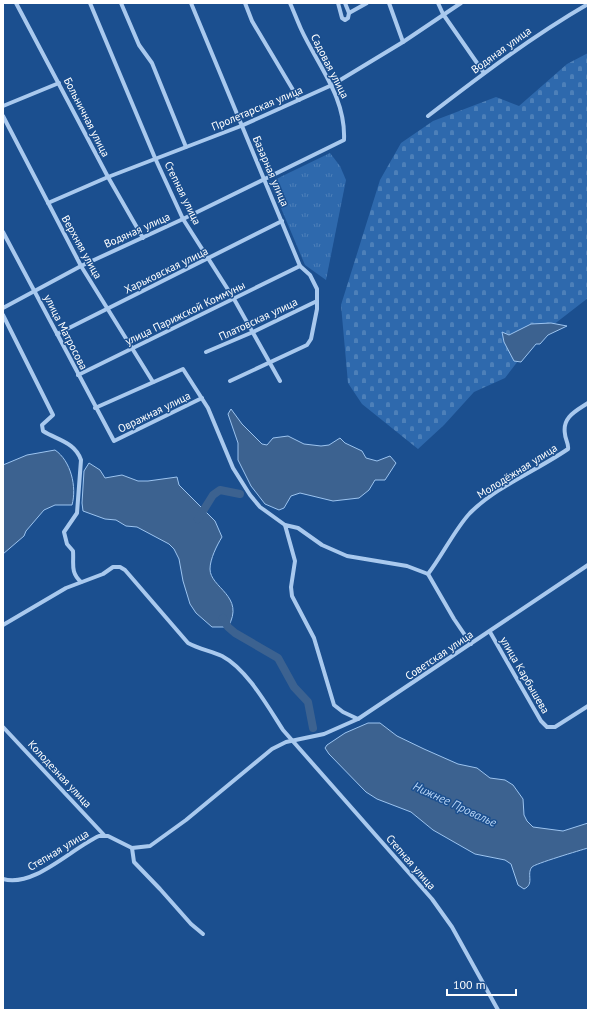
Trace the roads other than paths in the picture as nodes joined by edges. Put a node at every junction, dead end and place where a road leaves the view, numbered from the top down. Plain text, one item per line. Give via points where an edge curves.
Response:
1 (16, 3) edge
2 (90, 3) edge
3 (121, 3) edge
4 (191, 3) edge
5 (245, 3) edge
6 (290, 3) edge
7 (338, 3) edge
8 (344, 3) edge
9 (367, 3) edge
10 (389, 3) edge
11 (438, 3) edge
12 (460, 3) edge
13 (588, 4) edge
14 (349, 13) junction
15 (443, 14) junction
16 (403, 42) junction
17 (484, 72) junction
18 (60, 83) junction
19 (332, 86) junction
20 (299, 100) junction
21 (3, 106) edge
22 (3, 116) edge
23 (428, 116) dead end
24 (242, 126) junction
25 (344, 140) joint
26 (186, 147) junction
27 (155, 158) junction
28 (108, 177) junction
29 (264, 180) junction
30 (48, 203) junction
31 (183, 219) junction
32 (282, 221) junction
33 (3, 232) edge
34 (143, 238) junction
35 (209, 259) junction
36 (81, 266) junction
37 (300, 266) junction
38 (34, 291) junction
39 (234, 299) junction
40 (317, 301) junction
41 (3, 308) edge
42 (107, 308) junction
43 (3, 314) edge
44 (253, 332) junction
45 (57, 334) junction
46 (134, 348) junction
47 (206, 352) dead end
48 (269, 362) junction
49 (78, 375) junction
50 (230, 381) dead end
51 (280, 381) dead end
52 (153, 382) junction
53 (202, 398) junction
54 (588, 403) edge
55 (95, 408) junction
56 (114, 441) joint
57 (285, 525) junction
58 (588, 565) edge
59 (428, 574) junction
60 (81, 582) junction
61 (3, 625) edge
62 (490, 632) junction
63 (472, 644) junction
64 (588, 706) edge
65 (358, 719) junction
66 (3, 726) edge
67 (292, 740) junction
68 (104, 835) junction
69 (132, 848) junction
70 (3, 879) edge
71 (203, 934) dead end
72 (498, 1010) edge

1 - 18 street, Больничная улица
2 - 27 street, Степная улица
3 - 26 street via 139,45 152,63
4 - 24 street, Базарная улица
5 - 20 street via 252,21
6 - 19 street, Садовая улица
7 - 14 street via 342,18 348,18
8 - 14 street
9 - 14 street
10 - 16 street
11 - 15 street
12 - 15 street, Пролетарская улица
13 - 17 street, Водяная улица via 545,29
15 - 16 street, Пролетарская улица
15 - 17 street
16 - 19 street, Пролетарская улица
17 - 23 street, Водяная улица
18 - 21 street
18 - 28 street, Больничная улица
19 - 20 street, Пролетарская улица
19 - 25 street, Садовая улица via 341,107 345,126
20 - 24 street, Пролетарская улица
22 - 30 street, Верхняя улица
24 - 26 street, Пролетарская улица
24 - 29 street, Базарная улица
25 - 29 street, Водяная улица
26 - 27 street, Пролетарская улица
27 - 28 street, Пролетарская улица
27 - 31 street, Степная улица
28 - 30 street, Пролетарская улица
28 - 34 street, Больничная улица
29 - 31 street, Водяная улица
29 - 32 street, Базарная улица
30 - 36 street, Верхняя улица
31 - 34 street, Водяная улица
31 - 35 street, Степная улица
32 - 35 street, Харьковская улица
32 - 37 street, Базарная улица
33 - 38 street, улица Матросова
34 - 36 street, Водяная улица
35 - 39 street, Степная улица
35 - 42 street, Харьковская улица
36 - 38 street, Водяная улица
36 - 42 street, Верхняя улица
37 - 39 street, улица Парижской Коммуны
37 - 40 street, Базарная улица via 314,281
38 - 41 street, Водяная улица
38 - 45 street, улица Матросова
39 - 44 street, Степная улица
39 - 46 street, улица Парижской Коммуны
40 - 44 street, Платовская улица
40 - 48 street, Базарная улица via 311,339 307,345
42 - 45 street, Харьковская улица
42 - 46 street, Верхняя улица
43 - 60 street via 54,415 42,425 44,431 69,444 81,460 77,513 64,534 67,544 73,551 74,574
44 - 47 street, Платовская улица
44 - 48 street, Степная улица
45 - 49 street, улица Матросова
46 - 49 street, улица Парижской Коммуны
46 - 52 street, Верхняя улица
48 - 50 street
48 - 51 street, Степная улица
49 - 55 street, улица Матросова
52 - 53 street via 183,369
52 - 55 street
53 - 56 street, Овражная улица
53 - 57 street via 242,482 260,507
54 - 59 street, Молодёжная улица via 566,420 564,430 568,449 475,508 463,521
55 - 56 street, улица Матросова
57 - 59 street via 298,528 322,545 341,554 407,566
57 - 65 street via 295,561 291,587 294,602 314,638 334,705
58 - 62 street, Советская улица
59 - 63 street
60 - 61 street via 49,596
60 - 67 street, Степная улица via 114,567 125,570 188,643 223,657 238,669
62 - 63 street, Советская улица
62 - 64 street, улица Карбышева via 541,721 547,727 555,727
63 - 65 street, Советская улица
65 - 67 street, Советская улица via 324,734
66 - 68 street, Колодезная улица
67 - 69 street via 272,749 157,842 145,848
67 - 72 street, Степная улица via 432,899 452,927
68 - 69 street, Степная улица
68 - 70 street, Степная улица via 93,838 29,877 10,881
69 - 71 street via 134,862

